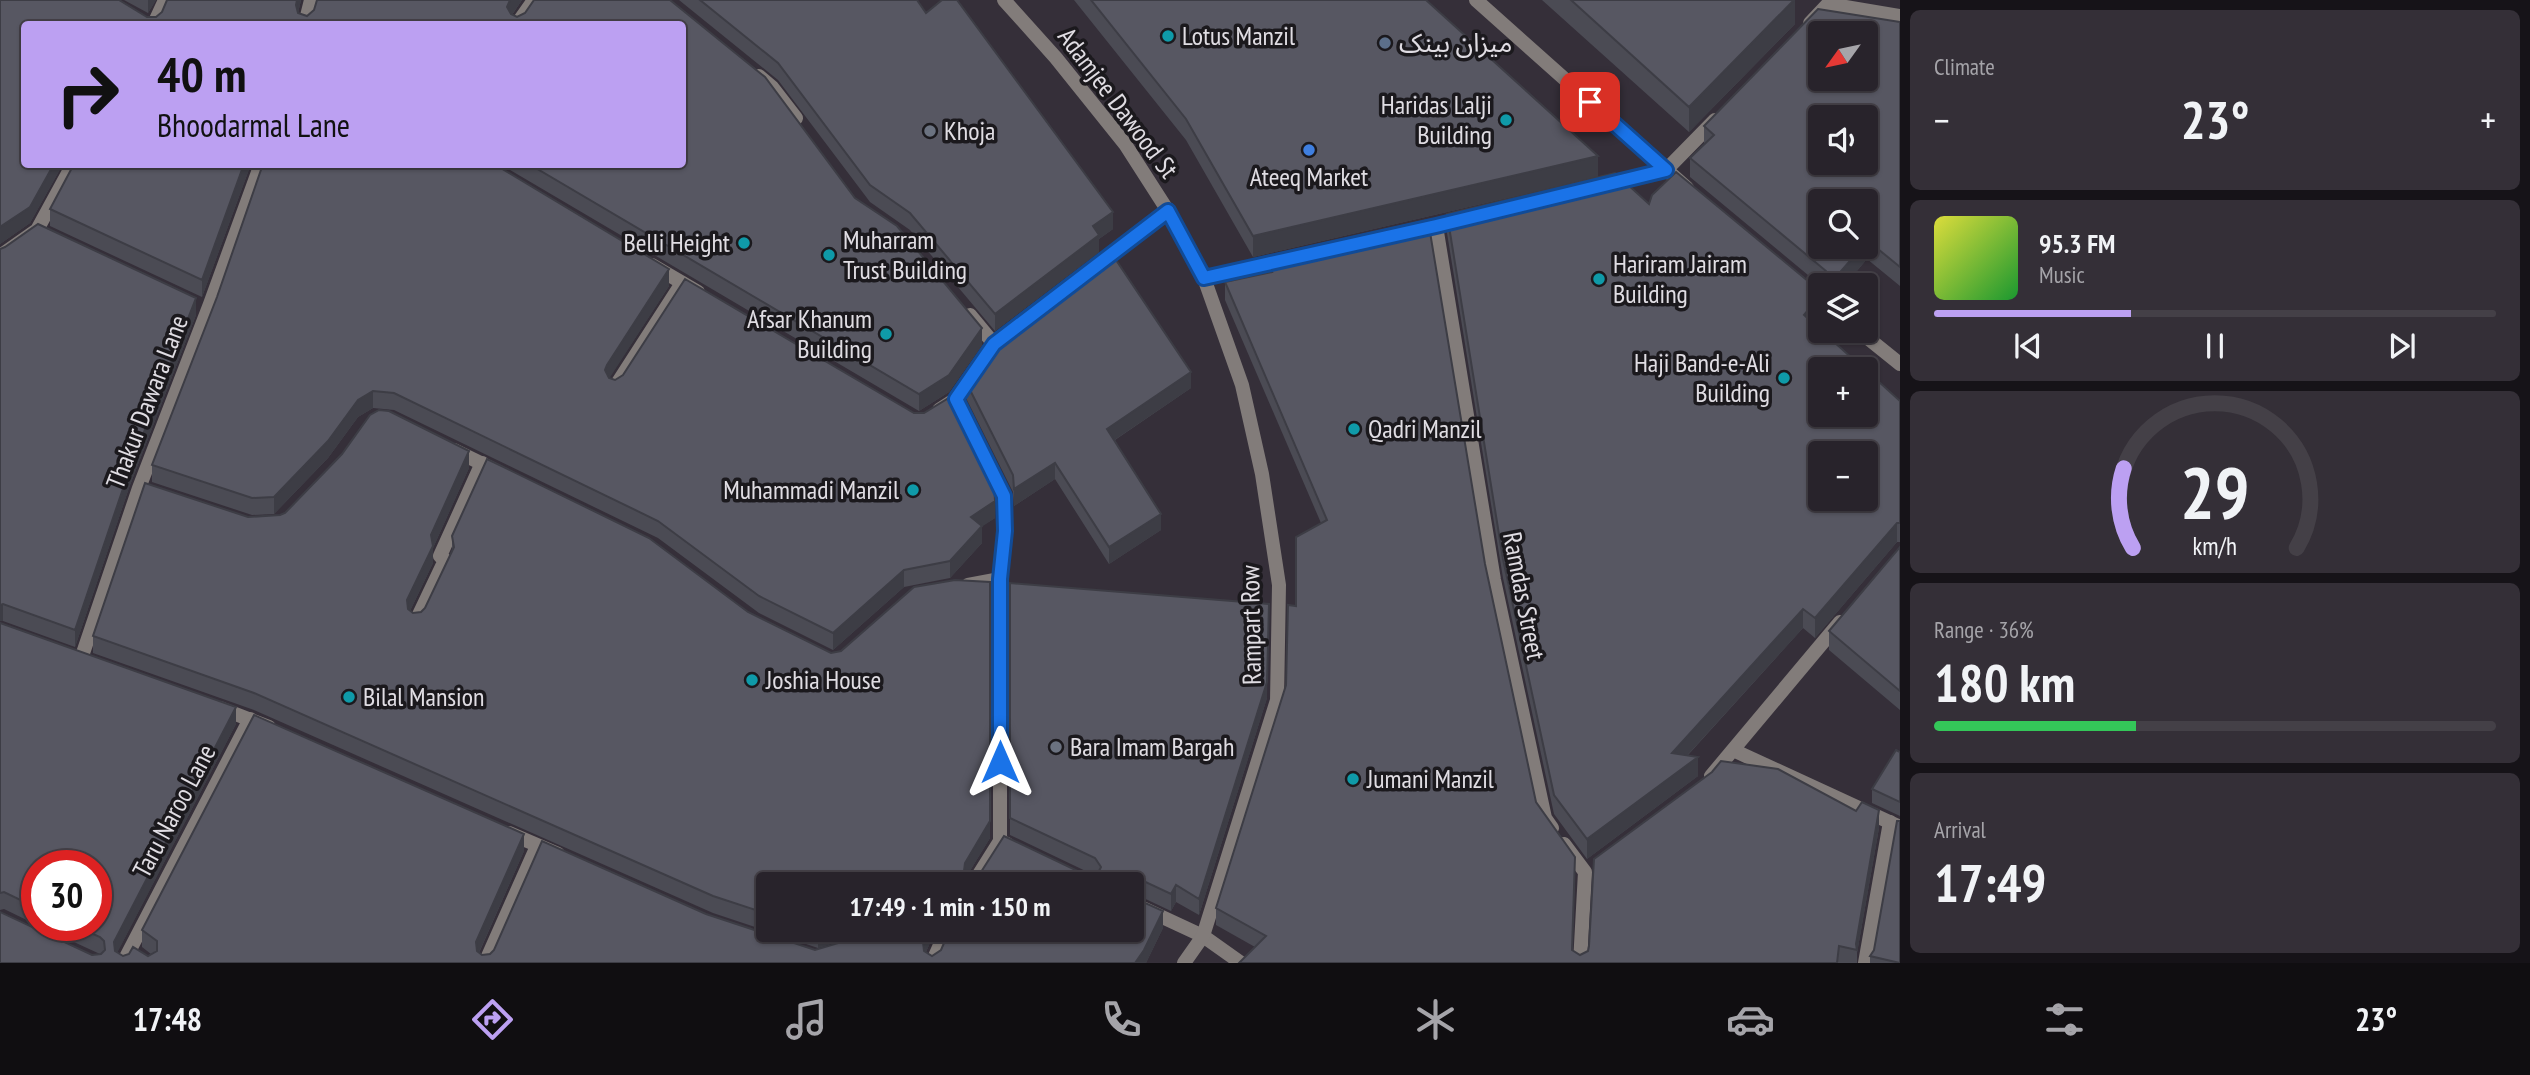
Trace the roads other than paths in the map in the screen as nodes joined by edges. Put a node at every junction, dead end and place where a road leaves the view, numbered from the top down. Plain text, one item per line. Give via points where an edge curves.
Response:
1 (165, 0) edge
2 (311, 0) edge
3 (534, 0) edge
4 (1004, 0) edge
5 (1476, 0) edge
6 (1900, 16) edge
7 (155, 21) edge
8 (306, 21) edge
9 (519, 21) edge
10 (1800, 33) edge
11 (751, 69) edge
12 (1723, 112) edge
13 (805, 131) edge
14 (71, 168) edge
15 (259, 168) edge
16 (1666, 170) junction
17 (1585, 190) edge
18 (1697, 196) edge
19 (1168, 211) junction
20 (1477, 216) edge
21 (1436, 226) junction
22 (1398, 235) edge
23 (0, 256) edge
24 (637, 257) edge
25 (1294, 258) edge
26 (1081, 277) edge
27 (1204, 278) junction
28 (682, 283) junction
29 (705, 297) edge
30 (961, 305) edge
31 (1016, 327) edge
32 (1875, 343) edge
33 (994, 344) junction
34 (1900, 364) edge
35 (615, 387) edge
36 (956, 399) junction
37 (928, 416) edge
38 (437, 441) edge
39 (482, 463) junction
40 (506, 475) edge
41 (1000, 579) junction
42 (960, 587) edge
43 (1847, 614) edge
44 (416, 621) edge
45 (81, 659) edge
46 (211, 705) edge
47 (250, 719) junction
48 (288, 736) edge
49 (1733, 750) junction
50 (1695, 790) edge
51 (1895, 825) edge
52 (500, 829) edge
53 (1000, 841) junction
54 (537, 846) junction
55 (1022, 852) edge
56 (574, 862) edge
57 (981, 872) edge
58 (1144, 909) edge
59 (1203, 936) junction
60 (941, 942) edge
61 (130, 957) edge
62 (485, 963) edge
63 (932, 963) edge
64 (1184, 963) edge
65 (1241, 963) edge
66 (1580, 963) edge
67 (1865, 963) edge

1 - 7 street
2 - 8 street
3 - 9 street
4 - 19 street, Adamjee Dawood St via 1125,144
5 - 16 street
6 - 10 street via 1828,4
11 - 13 street via 772,87
12 - 16 street
14 - 23 street via 43,233
15 - 45 street, Thakur Dawara Lane via 202,307 145,490
16 - 17 street
16 - 18 street
19 - 26 street
19 - 27 street, Adamjee Dawood St
20 - 21 street
21 - 22 street
21 - 66 street, Ramdas Street via 1493,580 1545,818 1591,868
24 - 28 street
25 - 27 street
27 - 59 street, Rampart Row via 1242,385 1279,585 1277,701
28 - 29 street
28 - 35 street
30 - 33 street
31 - 33 street
32 - 34 street
33 - 36 street
36 - 37 street
36 - 41 street via 1004,496
38 - 39 street
39 - 40 street
39 - 44 street
41 - 42 street
41 - 53 street
43 - 49 street
46 - 47 street
47 - 48 street
47 - 61 street, Taru Naroo Lane
49 - 50 street
49 - 51 street
51 - 67 street
52 - 54 street
53 - 55 street
53 - 57 street
54 - 56 street
54 - 62 street
58 - 59 street
59 - 64 street, Rampart Row
59 - 65 street
60 - 63 street

